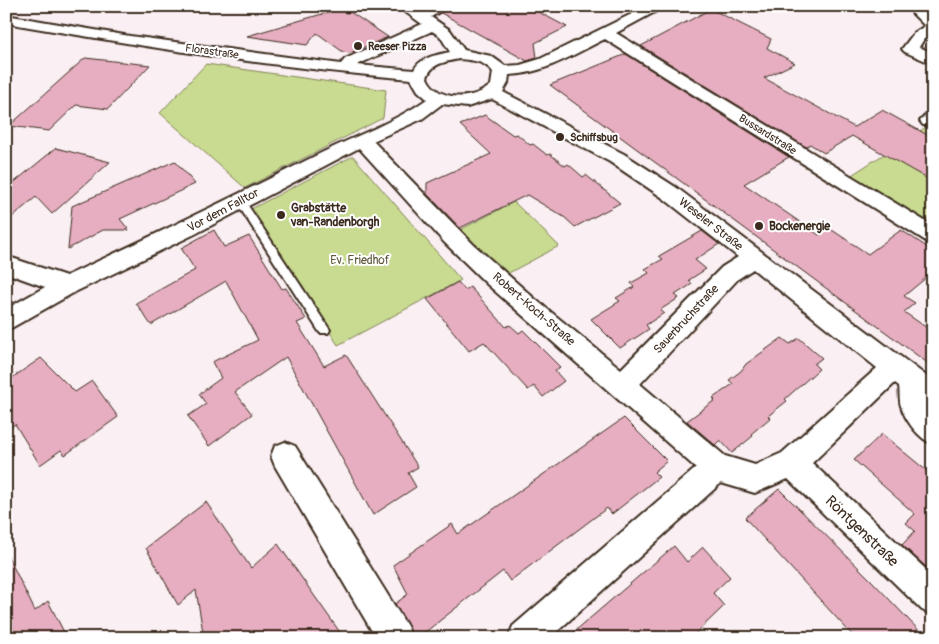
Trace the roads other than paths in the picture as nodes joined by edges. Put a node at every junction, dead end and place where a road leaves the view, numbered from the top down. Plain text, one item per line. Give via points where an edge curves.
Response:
1 (404, 6) edge
2 (442, 6) edge
3 (658, 6) edge
4 (933, 7) edge
5 (6, 19) edge
6 (426, 21) junction
7 (933, 27) edge
8 (604, 32) junction
9 (459, 54) junction
10 (933, 59) edge
11 (345, 69) junction
12 (501, 71) junction
13 (418, 75) junction
14 (493, 93) junction
15 (439, 98) junction
16 (361, 140) junction
17 (240, 200) junction
18 (933, 236) edge
19 (754, 258) junction
20 (6, 264) edge
21 (67, 286) junction
22 (6, 320) edge
23 (324, 330) dead end
24 (904, 374) junction
25 (622, 385) junction
26 (933, 396) edge
27 (933, 430) edge
28 (285, 456) dead end
29 (792, 463) junction
30 (717, 468) junction
31 (933, 599) edge
32 (395, 638) edge
33 (525, 638) edge

1 - 6 street
2 - 6 street
3 - 8 street
4 - 7 street via 920,8 918,13
5 - 11 street, Florastraße via 130,40
6 - 9 street via 445,33
6 - 11 street via 351,62
7 - 10 street via 919,36 910,49
8 - 12 street via 531,68
8 - 18 street, Bussardstraße
9 - 12 street via 485,58
9 - 13 street via 432,60
11 - 13 street, Florastraße
12 - 14 street via 503,78
13 - 15 street via 419,84 426,92
14 - 15 street via 468,101
14 - 19 street, Weseler Straße via 617,158 670,193
15 - 16 street, Vor dem Falltor via 416,116
16 - 17 street, Vor dem Falltor
16 - 25 street, Robert-Koch-Straße via 465,249
17 - 21 street, Vor dem Falltor via 188,229
17 - 23 lane
19 - 24 street, Weseler Straße
19 - 25 street, Sauerbruchstraße via 730,273
20 - 21 street
21 - 22 street, Vor dem Falltor
24 - 26 street, Weseler Straße
24 - 27 street via 913,404
24 - 29 street, Robert-Koch-Straße
25 - 30 street, Robert-Koch-Straße
28 - 32 street
29 - 30 street, Robert-Koch-Straße via 755,478
29 - 31 street, Röntgenstraße
30 - 33 street

